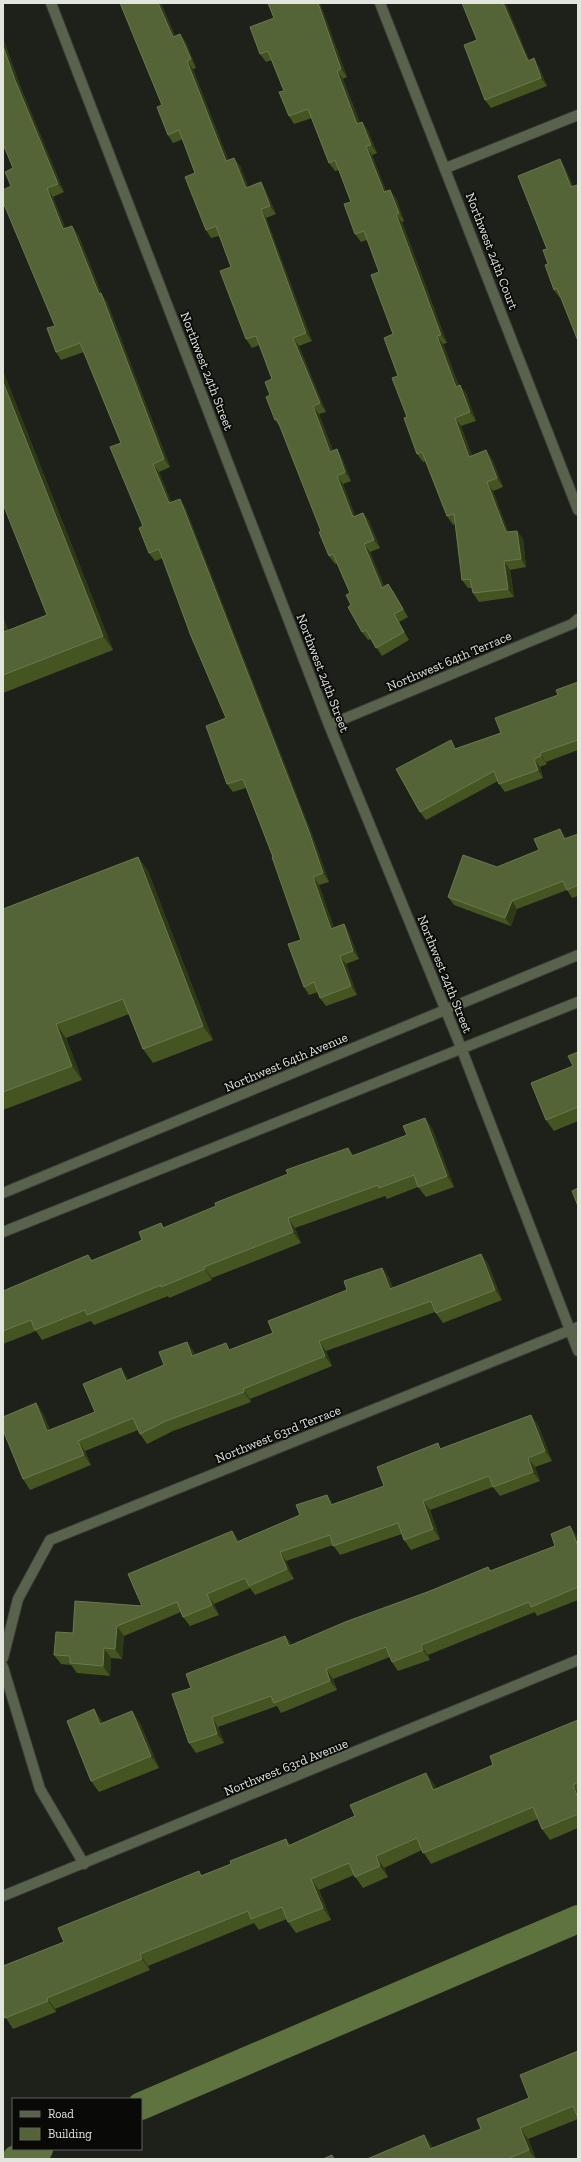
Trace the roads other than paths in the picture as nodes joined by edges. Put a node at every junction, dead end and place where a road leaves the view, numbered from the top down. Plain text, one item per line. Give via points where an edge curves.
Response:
1 (51, 3) edge
2 (380, 3) edge
3 (578, 115) edge
4 (446, 168) junction
5 (578, 510) edge
6 (578, 619) edge
7 (329, 726) junction
8 (578, 955) edge
9 (578, 1002) edge
10 (445, 1009) junction
11 (462, 1050) junction
12 (3, 1193) edge
13 (3, 1232) edge
14 (574, 1328) edge
15 (578, 1351) edge
16 (3, 1658) edge
17 (578, 1660) edge
18 (3, 1667) edge
19 (84, 1864) junction
20 (3, 1896) edge

1 - 7 street, Northwest 24th Street
2 - 4 street, Northwest 24th Court
3 - 4 street
4 - 5 street, Northwest 24th Court
6 - 7 street, Northwest 64th Terrace via 572,624
7 - 10 street, Northwest 24th Street
8 - 10 street, Northwest 64th Avenue
9 - 11 street
10 - 11 street, Northwest 24th Street
10 - 12 street, Northwest 64th Avenue
11 - 13 street
11 - 14 street, Northwest 24th Street
14 - 15 street, Northwest 24th Street
14 - 16 street, Northwest 63rd Terrace via 50,1540 18,1599
17 - 19 street, Northwest 63rd Avenue
18 - 19 street via 40,1789
19 - 20 street, Northwest 63rd Avenue

